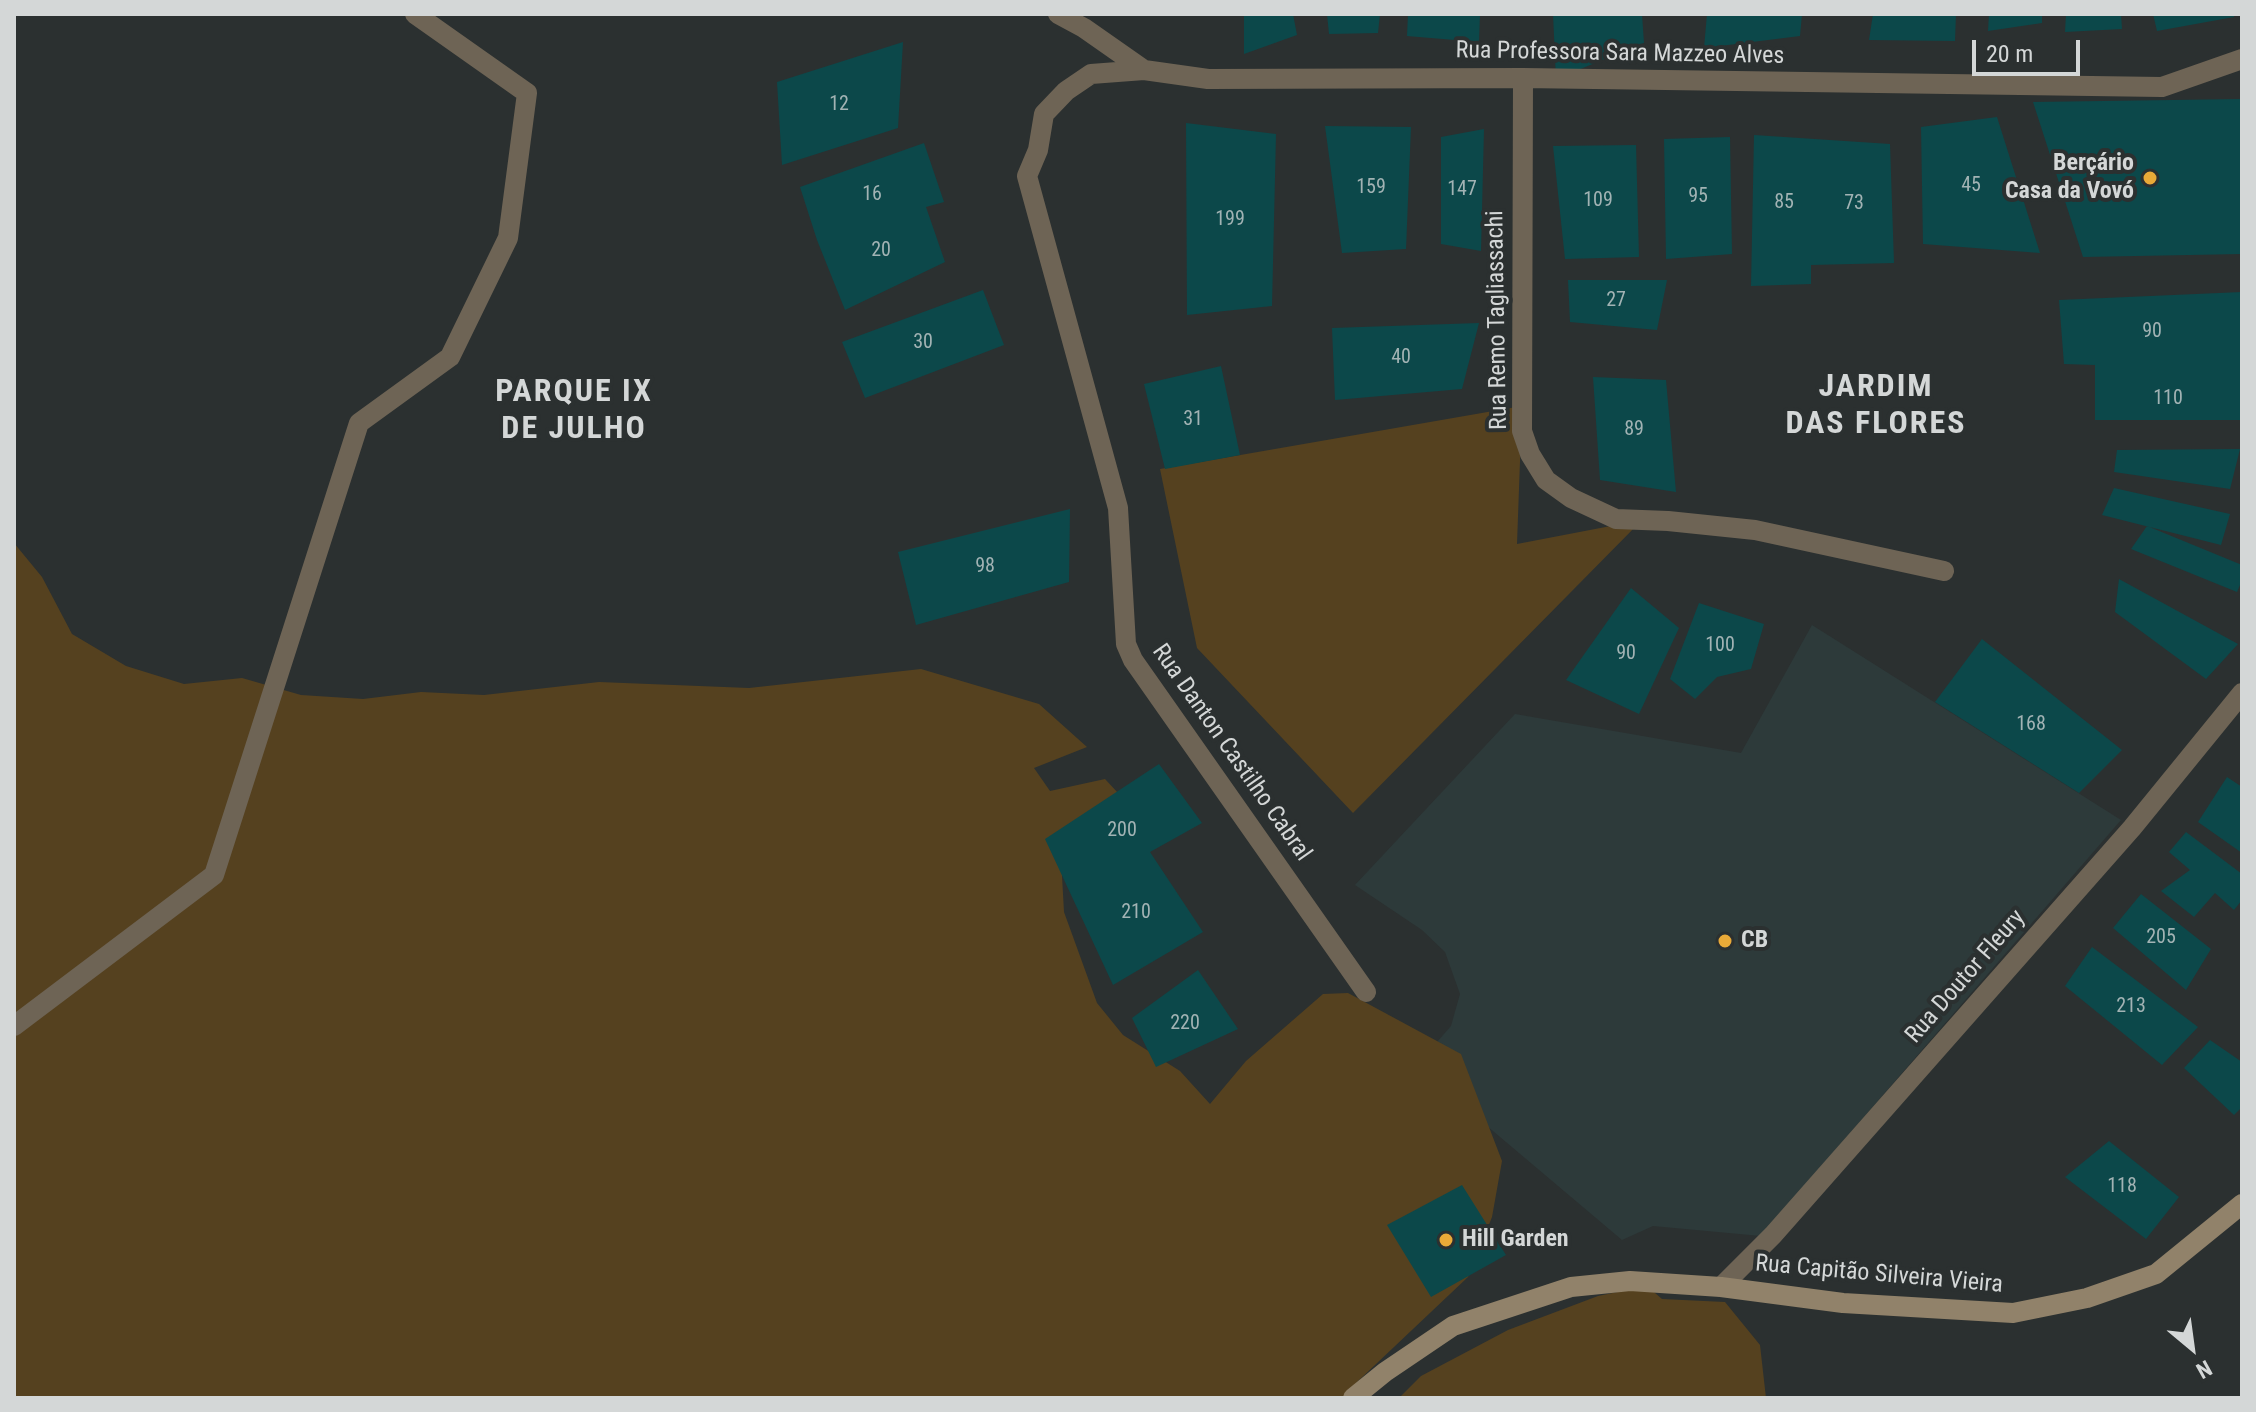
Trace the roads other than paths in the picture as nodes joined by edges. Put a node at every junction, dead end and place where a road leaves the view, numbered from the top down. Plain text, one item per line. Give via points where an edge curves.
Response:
1 (415, 14) edge
2 (1058, 14) edge
3 (2242, 59) edge
4 (1144, 70) junction
5 (1523, 78) junction
6 (1038, 150) joint
7 (1944, 571) dead end
8 (2242, 693) edge
9 (1366, 992) dead end
10 (14, 1026) edge
11 (2242, 1204) edge
12 (1721, 1287) junction
13 (1353, 1398) edge

1 - 10 street via 527,93 508,238 450,357 359,423 214,875
2 - 4 street
3 - 5 street, Rua Professora Sara Mazzeo Alves via 2162,87
4 - 5 street, Rua Professora Sara Mazzeo Alves via 1208,79
4 - 6 street, Rua Professora Sara Mazzeo Alves via 1091,74 1066,91 1044,114
5 - 7 street, Rua Remo Tagliassachi via 1522,431 1546,480 1616,519 1755,530
6 - 9 street, Rua Danton Castilho Cabral via 1027,176 1118,508 1126,644
8 - 12 street, Rua Doutor Fleury via 2132,828 1773,1235
11 - 12 street, Rua Capitão Silveira Vieira via 2156,1274 2087,1298 2013,1313 1843,1303
12 - 13 street, Rua Capitão Silveira Vieira via 1630,1281 1571,1287 1453,1326

